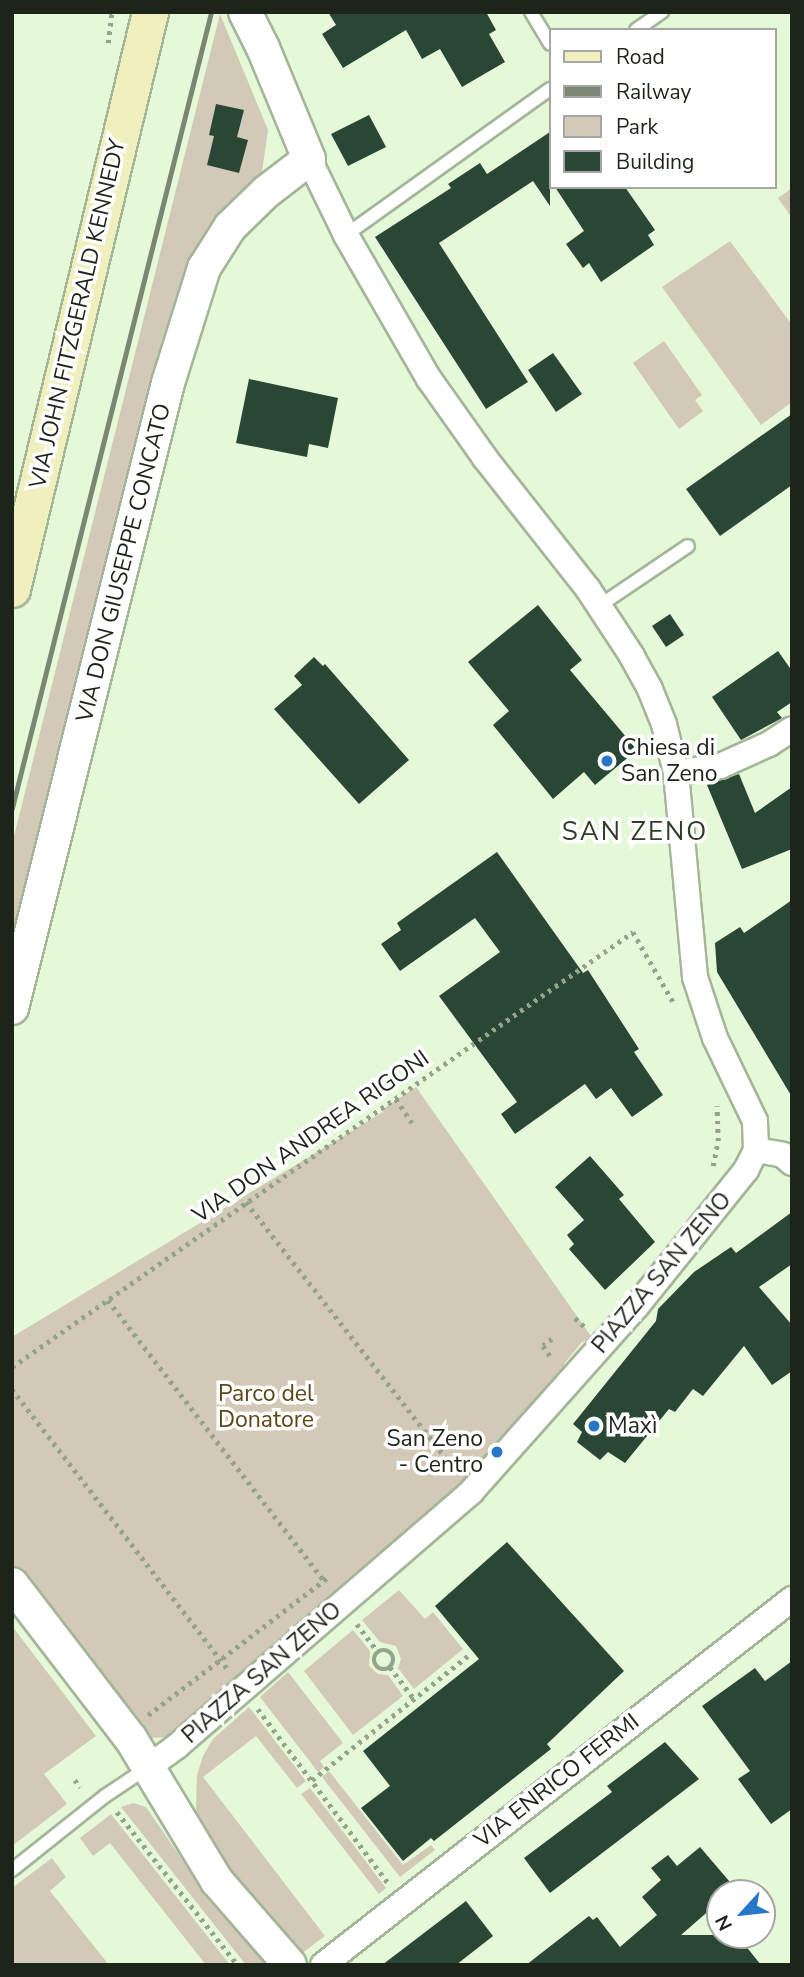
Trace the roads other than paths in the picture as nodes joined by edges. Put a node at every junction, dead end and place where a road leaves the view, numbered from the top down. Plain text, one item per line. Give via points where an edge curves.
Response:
1 (245, 12) edge
2 (265, 12) edge
3 (531, 12) edge
4 (662, 12) edge
5 (145, 21) edge
6 (639, 28) edge
7 (548, 41) edge
8 (263, 48) junction
9 (548, 90) edge
10 (309, 159) junction
11 (346, 235) junction
12 (688, 546) dead end
13 (12, 589) edge
14 (599, 606) junction
15 (792, 729) edge
16 (676, 773) junction
17 (12, 1008) edge
18 (756, 1150) junction
19 (792, 1163) edge
20 (12, 1584) edge
21 (792, 1599) edge
22 (147, 1768) junction
23 (12, 1870) edge
24 (290, 1965) edge
25 (323, 1965) edge

1 - 8 street
2 - 8 street
3 - 7 lane
4 - 6 lane
5 - 13 main road, VIA JOHN FITZGERALD KENNEDY
8 - 10 street
9 - 11 lane
10 - 11 street
10 - 17 street, VIA DON GIUSEPPE CONCATO via 230,228 204,268 169,383
11 - 14 street via 429,379
12 - 14 lane
14 - 16 street via 650,689
15 - 16 street via 720,766
16 - 18 street via 695,977 715,1038 755,1121
18 - 19 street via 783,1155
18 - 22 street, PIAZZA SAN ZENO via 746,1170 635,1307 471,1492
20 - 22 street via 131,1739
21 - 25 street, VIA ENRICO FERMI
22 - 23 lane, PIAZZA SAN ZENO
22 - 24 street via 217,1881

